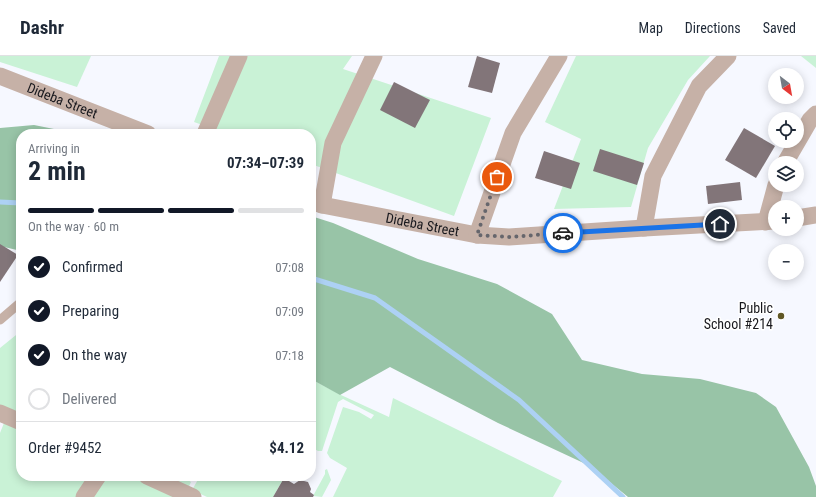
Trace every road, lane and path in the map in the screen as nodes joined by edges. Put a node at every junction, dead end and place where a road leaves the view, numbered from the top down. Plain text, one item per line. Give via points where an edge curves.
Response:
1 (239, 56) edge
2 (374, 56) edge
3 (559, 56) edge
4 (728, 56) edge
5 (0, 76) edge
6 (816, 114) edge
7 (135, 129) edge
8 (207, 129) edge
9 (790, 156) edge
10 (316, 203) edge
11 (816, 215) edge
12 (804, 217) edge
13 (768, 221) edge
14 (644, 228) junction
15 (477, 235) junction
16 (16, 306) edge
17 (0, 320) edge
18 (0, 414) edge
19 (16, 420) edge
20 (95, 481) edge
21 (158, 481) edge
22 (84, 497) edge
23 (193, 497) edge

1 - 8 street
2 - 10 street via 333,143
3 - 15 street via 512,133
4 - 14 street via 699,86 653,176
5 - 7 street, Dideba Street
6 - 9 street
10 - 15 street, Dideba Street
11 - 12 street
13 - 14 street, Dideba Street
14 - 15 street, Dideba Street via 509,237
16 - 17 lane
18 - 19 street
20 - 22 street
21 - 23 street

